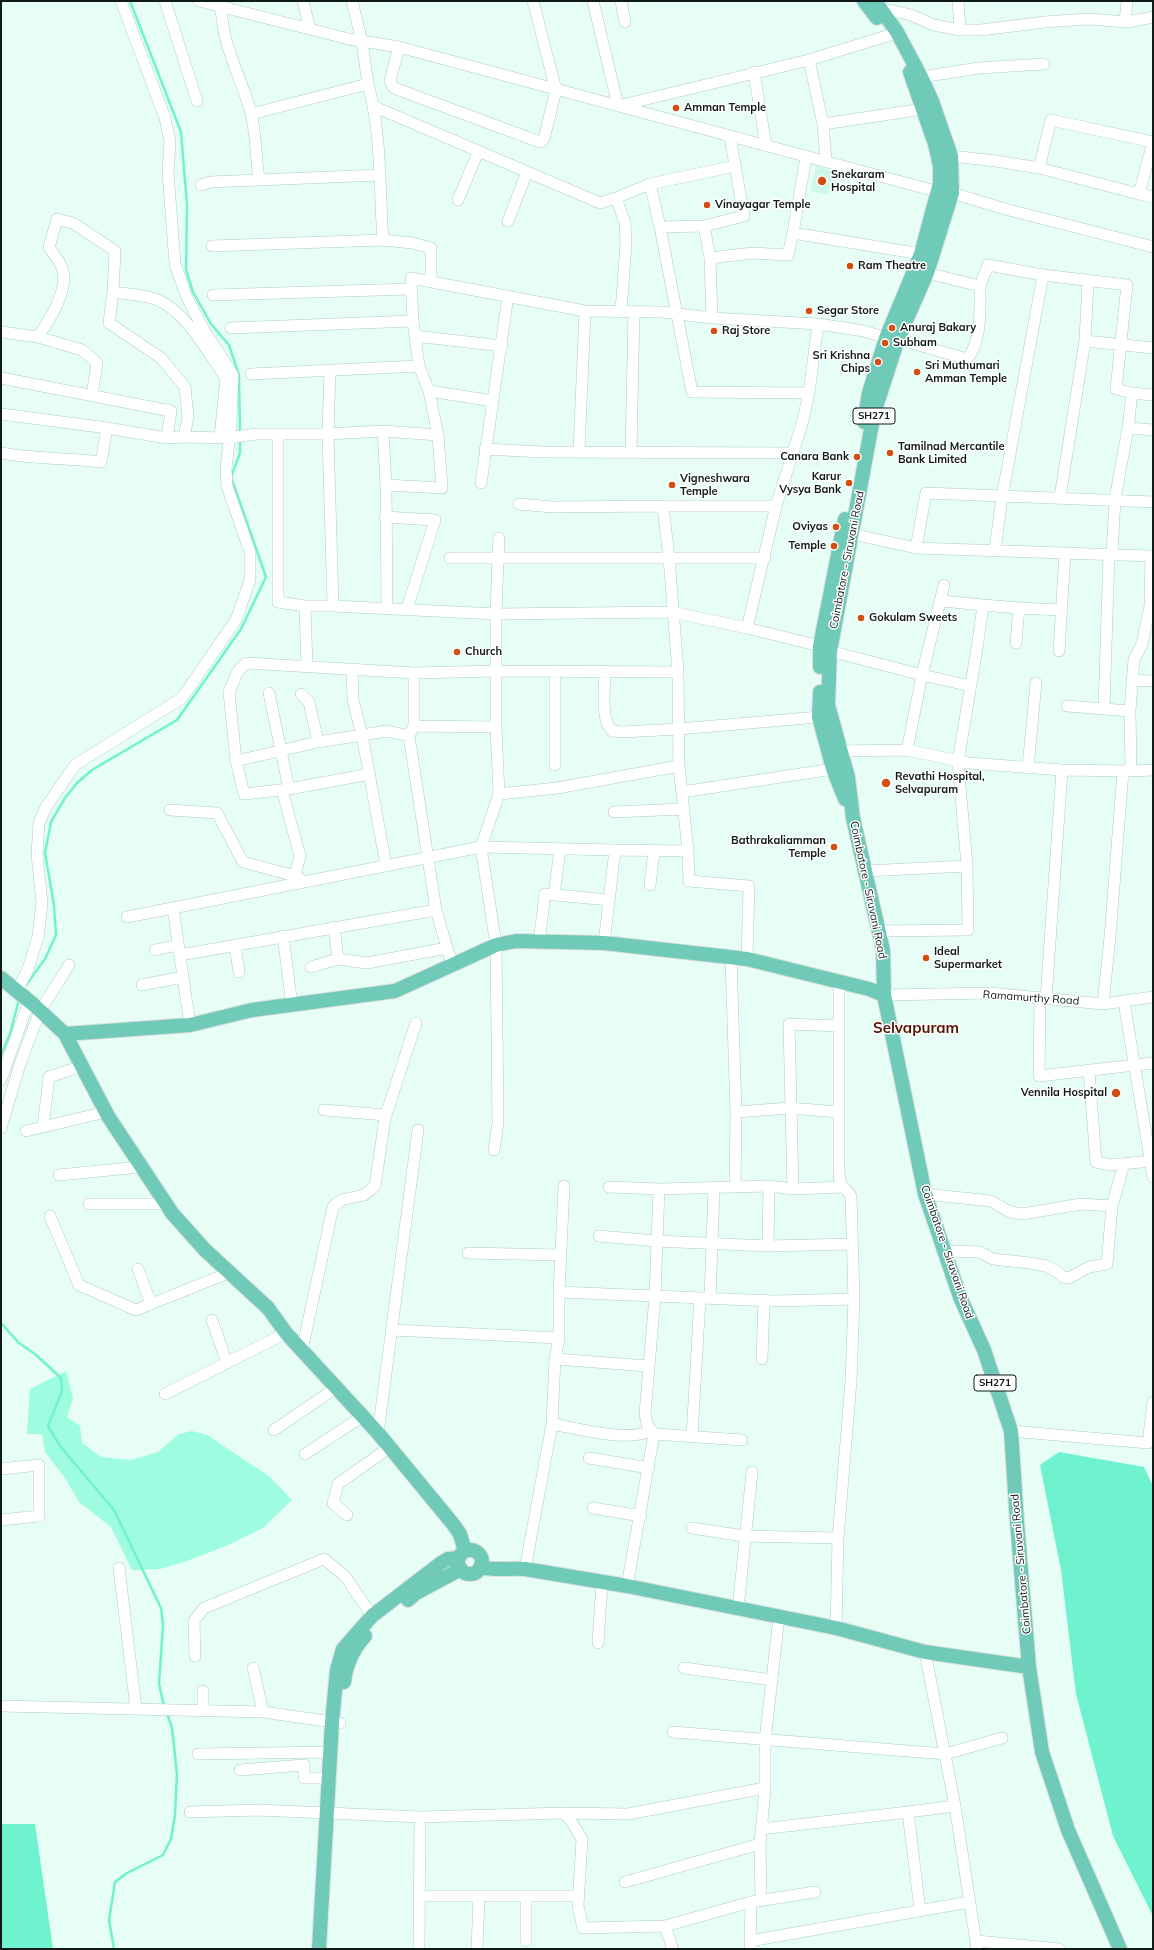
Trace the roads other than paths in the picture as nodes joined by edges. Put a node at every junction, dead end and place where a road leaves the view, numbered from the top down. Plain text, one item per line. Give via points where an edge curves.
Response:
1 (121, 1) edge
2 (165, 1) edge
3 (199, 1) edge
4 (303, 1) edge
5 (352, 1) edge
6 (534, 1) edge
7 (593, 1) edge
8 (621, 1) edge
9 (864, 1) edge
10 (958, 1) edge
11 (1127, 1) edge
12 (221, 4) edge
13 (884, 5) edge
14 (1153, 17) edge
15 (625, 22) dead end
16 (1124, 22) junction
17 (310, 29) junction
18 (960, 30) junction
19 (890, 35) junction
20 (362, 42) junction
21 (399, 47) junction
22 (809, 60) junction
23 (1044, 64) dead end
24 (754, 72) junction
25 (921, 77) junction
26 (368, 84) junction
27 (556, 90) junction
28 (197, 101) dead end
29 (618, 106) junction
30 (375, 107) junction
31 (923, 109) junction
32 (251, 114) junction
33 (823, 124) junction
34 (730, 137) junction
35 (1153, 142) edge
36 (766, 146) junction
37 (478, 152) junction
38 (951, 156) junction
39 (806, 157) junction
40 (826, 160) junction
41 (735, 166) junction
42 (1039, 168) junction
43 (527, 172) junction
44 (380, 175) junction
45 (259, 180) junction
46 (650, 184) junction
47 (201, 185) dead end
48 (945, 192) junction
49 (1139, 194) junction
50 (1153, 197) edge
51 (616, 198) junction
52 (458, 200) dead end
53 (508, 221) dead end
54 (704, 226) junction
55 (660, 227) junction
56 (794, 233) junction
57 (383, 240) junction
58 (212, 246) dead end
59 (1153, 247) edge
60 (921, 254) junction
61 (710, 258) junction
62 (927, 273) junction
63 (1043, 275) junction
64 (431, 280) junction
65 (1088, 280) junction
66 (980, 286) junction
67 (411, 289) junction
68 (113, 292) junction
69 (213, 295) dead end
70 (508, 296) junction
71 (585, 311) junction
72 (621, 311) junction
73 (634, 312) junction
74 (678, 315) junction
75 (712, 318) junction
76 (413, 321) junction
77 (818, 324) junction
78 (231, 328) dead end
79 (1, 332) edge
80 (415, 336) junction
81 (38, 337) junction
82 (892, 338) junction
83 (1084, 341) junction
84 (1122, 345) junction
85 (502, 346) junction
86 (1153, 348) edge
87 (419, 366) junction
88 (330, 370) junction
89 (251, 374) dead end
90 (1, 378) edge
91 (429, 391) junction
92 (809, 393) junction
93 (1132, 393) junction
94 (92, 395) junction
95 (1153, 395) edge
96 (493, 401) junction
97 (1, 414) edge
98 (107, 428) junction
99 (1128, 428) junction
100 (1153, 430) edge
101 (383, 431) junction
102 (278, 434) junction
103 (328, 434) junction
104 (438, 435) junction
105 (184, 437) junction
106 (224, 437) junction
107 (167, 438) junction
108 (485, 450) junction
109 (580, 451) junction
110 (631, 451) junction
111 (1, 453) edge
112 (792, 453) junction
113 (481, 483) dead end
114 (386, 485) junction
115 (1002, 496) junction
116 (1060, 497) junction
117 (1115, 499) junction
118 (1153, 502) edge
119 (520, 504) dead end
120 (663, 506) junction
121 (776, 506) junction
122 (385, 517) junction
123 (852, 534) junction
124 (499, 538) dead end
125 (916, 548) junction
126 (995, 550) junction
127 (1065, 553) junction
128 (1111, 554) junction
129 (450, 558) dead end
130 (498, 558) junction
131 (669, 558) junction
132 (764, 558) junction
133 (944, 585) dead end
134 (942, 601) junction
135 (983, 605) junction
136 (304, 606) junction
137 (333, 606) junction
138 (1151, 606) edge
139 (387, 608) junction
140 (1019, 608) junction
141 (407, 609) junction
142 (1061, 610) junction
143 (672, 612) junction
144 (496, 614) junction
145 (747, 628) junction
146 (1016, 643) dead end
147 (825, 649) junction
148 (1059, 651) dead end
149 (307, 667) junction
150 (352, 669) junction
151 (496, 671) junction
152 (555, 671) junction
153 (605, 671) junction
154 (678, 672) junction
155 (414, 673) junction
156 (922, 675) junction
157 (1132, 680) junction
158 (1153, 681) edge
159 (1036, 683) dead end
160 (971, 686) junction
161 (269, 693) dead end
162 (301, 694) dead end
163 (1067, 706) dead end
164 (1104, 709) junction
165 (1130, 711) junction
166 (819, 717) junction
167 (496, 727) junction
168 (678, 730) junction
169 (411, 731) junction
170 (362, 734) junction
171 (318, 742) junction
172 (280, 750) junction
173 (907, 750) junction
174 (839, 751) junction
175 (236, 761) junction
176 (958, 762) junction
177 (556, 765) dead end
178 (679, 766) junction
179 (1028, 767) junction
180 (833, 769) junction
181 (1062, 770) junction
182 (1153, 770) edge
183 (1127, 771) junction
184 (370, 774) junction
185 (285, 789) junction
186 (682, 792) junction
187 (499, 794) junction
188 (684, 809) junction
189 (170, 810) dead end
190 (614, 812) dead end
191 (853, 818) junction
192 (481, 847) junction
193 (560, 849) junction
194 (616, 850) junction
195 (654, 851) junction
196 (688, 851) junction
197 (428, 857) junction
198 (386, 865) junction
199 (967, 866) junction
200 (865, 871) junction
201 (300, 879) junction
202 (650, 885) dead end
203 (554, 895) junction
204 (610, 900) junction
205 (173, 908) junction
206 (436, 910) junction
207 (127, 917) dead end
208 (334, 927) junction
209 (879, 931) junction
210 (283, 936) junction
211 (539, 942) junction
212 (604, 943) junction
213 (235, 944) junction
214 (496, 945) junction
215 (447, 948) junction
216 (155, 950) dead end
217 (179, 950) junction
218 (732, 958) junction
219 (338, 959) junction
220 (747, 959) junction
221 (69, 965) dead end
222 (452, 965) junction
223 (311, 967) dead end
224 (884, 969) junction
225 (239, 972) dead end
226 (183, 977) junction
227 (1, 978) edge
228 (839, 982) junction
229 (142, 986) dead end
230 (869, 989) junction
231 (884, 995) junction
232 (24, 996) junction
233 (1153, 997) edge
234 (1043, 998) junction
235 (1124, 1002) junction
236 (1103, 1004) junction
237 (292, 1005) junction
238 (40, 1011) junction
239 (416, 1023) dead end
240 (190, 1025) junction
241 (838, 1026) junction
242 (65, 1034) junction
243 (1153, 1063) edge
244 (82, 1066) junction
245 (1135, 1066) junction
246 (1089, 1070) junction
247 (1, 1080) edge
248 (790, 1108) junction
249 (324, 1110) dead end
250 (106, 1112) junction
251 (736, 1112) junction
252 (838, 1112) junction
253 (386, 1115) junction
254 (42, 1127) junction
255 (1, 1128) edge
256 (418, 1130) dead end
257 (26, 1131) dead end
258 (494, 1150) dead end
259 (1151, 1161) junction
260 (1124, 1164) junction
261 (140, 1167) junction
262 (59, 1175) dead end
263 (1153, 1177) edge
264 (564, 1186) dead end
265 (769, 1186) junction
266 (735, 1187) junction
267 (843, 1187) junction
268 (609, 1188) dead end
269 (714, 1188) junction
270 (793, 1188) junction
271 (659, 1189) junction
272 (925, 1194) junction
273 (89, 1204) dead end
274 (165, 1204) junction
275 (1112, 1206) junction
276 (50, 1216) dead end
277 (599, 1236) dead end
278 (656, 1241) junction
279 (712, 1244) junction
280 (851, 1244) junction
281 (768, 1246) junction
282 (946, 1251) junction
283 (468, 1253) dead end
284 (560, 1255) junction
285 (138, 1269) dead end
286 (231, 1272) junction
287 (559, 1292) junction
288 (654, 1296) junction
289 (705, 1298) junction
290 (854, 1299) junction
291 (764, 1300) junction
292 (151, 1304) junction
293 (212, 1320) dead end
294 (392, 1330) junction
295 (286, 1333) junction
296 (559, 1338) junction
297 (302, 1350) junction
298 (556, 1359) junction
299 (762, 1359) dead end
300 (227, 1363) junction
301 (648, 1366) junction
302 (336, 1388) junction
303 (165, 1394) dead end
304 (1153, 1402) edge
305 (363, 1416) junction
306 (552, 1424) junction
307 (274, 1430) dead end
308 (1011, 1431) junction
309 (653, 1432) junction
310 (378, 1433) junction
311 (692, 1437) junction
312 (742, 1440) dead end
313 (390, 1447) junction
314 (1150, 1448) edge
315 (305, 1454) dead end
316 (589, 1458) dead end
317 (649, 1468) junction
318 (1, 1469) edge
319 (752, 1472) dead end
320 (593, 1508) dead end
321 (347, 1515) dead end
322 (641, 1516) junction
323 (1, 1520) edge
324 (692, 1528) dead end
325 (744, 1536) junction
326 (838, 1538) junction
327 (462, 1559) junction
328 (481, 1562) junction
329 (119, 1568) dead end
330 (525, 1569) junction
331 (602, 1582) junction
332 (627, 1586) junction
333 (738, 1609) junction
334 (372, 1616) junction
335 (779, 1617) junction
336 (836, 1628) junction
337 (598, 1644) dead end
338 (925, 1652) junction
339 (195, 1656) dead end
340 (1029, 1667) junction
341 (253, 1668) dead end
342 (684, 1668) dead end
343 (772, 1680) junction
344 (204, 1692) dead end
345 (1, 1706) edge
346 (136, 1708) junction
347 (202, 1710) junction
348 (263, 1712) junction
349 (336, 1723) junction
350 (673, 1732) dead end
351 (1002, 1738) dead end
352 (765, 1741) junction
353 (331, 1752) junction
354 (198, 1754) dead end
355 (945, 1754) junction
356 (240, 1770) dead end
357 (330, 1778) junction
358 (765, 1788) junction
359 (956, 1806) junction
360 (190, 1812) dead end
361 (331, 1812) junction
362 (908, 1812) junction
363 (564, 1813) junction
364 (420, 1817) junction
365 (761, 1829) junction
366 (760, 1844) junction
367 (625, 1882) dead end
368 (815, 1892) dead end
369 (419, 1896) junction
370 (479, 1896) junction
371 (526, 1896) junction
372 (578, 1896) junction
373 (756, 1901) junction
374 (970, 1902) junction
375 (920, 1910) junction
376 (665, 1926) junction
377 (526, 1941) dead end
378 (750, 1945) edge
379 (977, 1945) edge
380 (319, 1949) edge
381 (327, 1949) edge
382 (419, 1949) edge
383 (477, 1949) edge
384 (673, 1949) edge
385 (1059, 1949) edge
386 (1120, 1949) edge

1 - 106 street via 168,130 174,264 187,298 204,330 233,375 231,423
2 - 28 street
3 - 12 street
4 - 17 street
5 - 20 street
6 - 27 street
7 - 29 street
8 - 15 street
9 - 19 main road
10 - 18 street
11 - 16 street
12 - 17 street
12 - 32 street via 221,24 229,56
13 - 18 street via 934,25
13 - 25 main road, Coimbatore - Siruvani Road / SH271
14 - 16 street
16 - 18 street via 1088,19
17 - 20 street
19 - 22 street
19 - 31 main road via 912,77
20 - 21 street
20 - 26 street
21 - 27 street
21 - 27 street via 390,81 394,88 540,142 544,139
22 - 24 street
22 - 33 street
23 - 25 street via 979,68
24 - 29 street
24 - 36 street
25 - 38 main road, Coimbatore - Siruvani Road / SH271 via 946,137
26 - 30 street
26 - 32 street
27 - 29 street
29 - 34 street
30 - 37 street
30 - 44 street via 380,145
31 - 33 street
31 - 48 main road via 935,144
32 - 45 street
33 - 40 street
34 - 36 street
34 - 41 street
35 - 42 street via 1051,120
35 - 49 street
36 - 39 street
37 - 43 street
37 - 52 street
38 - 42 street
38 - 48 main road, Coimbatore - Siruvani Road / SH271
39 - 40 street
39 - 56 street
40 - 48 street
41 - 46 street
41 - 54 street via 744,216
42 - 49 street
43 - 51 street via 600,203
43 - 53 street
44 - 45 street
44 - 57 street
45 - 47 street via 210,182
46 - 51 street
46 - 55 street
48 - 59 street
48 - 60 main road
48 - 62 main road, Coimbatore - Siruvani Road / SH271
49 - 50 street
51 - 72 street via 625,223 626,244
54 - 55 street
54 - 61 street
55 - 74 street
56 - 60 street
56 - 61 street via 788,255 753,253
57 - 58 street
57 - 64 street via 431,248
60 - 82 main road
61 - 75 street
62 - 66 street
62 - 82 main road, Coimbatore - Siruvani Road / SH271
63 - 65 street
63 - 66 street via 988,265
63 - 115 street
64 - 67 street via 411,278
64 - 70 street
65 - 83 street
65 - 84 street via 1127,285
66 - 82 street via 979,328 971,355 967,359
67 - 69 street
67 - 76 street
68 - 81 street via 115,251 73,223 57,219 49,247 62,268 64,281 53,315
68 - 105 street via 109,323 161,358 185,387 188,417
68 - 106 street via 158,300 181,317 195,334 226,378
70 - 71 street
70 - 85 street
71 - 72 street
71 - 109 street
72 - 73 street
73 - 74 street
73 - 110 street
74 - 75 street
74 - 92 street via 692,392
75 - 77 street
76 - 78 street
76 - 80 street
77 - 82 street
77 - 92 street
79 - 81 street
80 - 85 street
80 - 87 street
81 - 94 street via 82,350 97,363
82 - 123 main road, Coimbatore - Siruvani Road / SH271 via 874,413
82 - 147 main road via 869,393
83 - 84 street
83 - 116 street
84 - 86 street
84 - 93 street via 1116,389
85 - 96 street
87 - 88 street
87 - 91 street
88 - 89 street
88 - 103 street
90 - 94 street
91 - 96 street
91 - 104 street
92 - 112 street
93 - 95 street
93 - 99 street
94 - 107 street via 171,411
96 - 108 street
97 - 98 street
98 - 107 street
98 - 111 street via 101,462 30,458
99 - 100 street
99 - 117 street
101 - 103 street
101 - 104 street
101 - 114 street
102 - 103 street
102 - 106 street
102 - 136 street via 278,602
103 - 137 street
104 - 114 street via 442,488
105 - 106 street
105 - 107 street
106 - 232 street via 227,486 250,552 250,580 236,620 182,698 75,765 46,807 40,824 37,855 42,903 38,937 27,972
108 - 109 street
108 - 113 street
109 - 110 street
110 - 112 street
112 - 121 street
114 - 122 street
115 - 116 street
115 - 125 street via 926,493
115 - 126 street
116 - 117 street
117 - 118 street
117 - 128 street
119 - 120 street via 552,507
120 - 121 street
120 - 131 street
121 - 132 street
122 - 139 street
122 - 141 street via 435,520
123 - 125 street
123 - 147 main road, Coimbatore - Siruvani Road / SH271
124 - 130 street
125 - 126 street
126 - 127 street
127 - 128 street
127 - 142 street
128 - 138 street via 1151,556
128 - 164 street
129 - 130 street
130 - 131 street
130 - 144 street
131 - 132 street
131 - 143 street
132 - 145 street
133 - 134 street
134 - 135 street
134 - 156 street
135 - 140 street
135 - 160 street
136 - 137 street
136 - 149 street
137 - 139 street
138 - 157 street via 1142,644 1134,660
139 - 141 street
140 - 142 street
140 - 146 street
141 - 144 street
142 - 148 street
143 - 144 street
143 - 145 street
143 - 154 street
144 - 151 street
145 - 147 street
147 - 156 street
147 - 166 main road
147 - 174 main road, Coimbatore - Siruvani Road / SH271 via 828,705
149 - 150 street
149 - 175 street via 246,663 238,671 229,692
150 - 155 street
150 - 170 street via 353,700
151 - 152 street
151 - 155 street
151 - 167 street
152 - 153 street
152 - 177 street
153 - 154 street
153 - 168 street via 605,718 612,731
154 - 168 street
155 - 169 street
156 - 160 street
156 - 173 street
157 - 158 street
157 - 165 street
159 - 179 street
160 - 176 street
161 - 172 street
162 - 171 street via 309,702
163 - 164 street
164 - 165 street
165 - 183 street
166 - 168 street
166 - 180 main road
167 - 169 street
167 - 187 street
168 - 178 street
169 - 170 street
169 - 197 street
170 - 171 street
170 - 184 street
171 - 172 street
172 - 175 street
172 - 185 street
173 - 174 street
173 - 176 street
174 - 191 main road, Coimbatore - Siruvani Road / SH271 via 848,777
175 - 185 street via 244,794
176 - 179 street
176 - 199 street
178 - 186 street
178 - 187 street via 557,788
179 - 181 street
180 - 186 street
180 - 191 main road
181 - 183 street
181 - 234 street
182 - 183 street
183 - 236 street
184 - 185 street
184 - 198 street
185 - 201 street via 300,856
186 - 188 street
187 - 192 street
188 - 190 street
188 - 196 street
189 - 201 street via 217,813 243,862
191 - 200 main road, Coimbatore - Siruvani Road / SH271
192 - 193 street
192 - 197 street
192 - 214 street
193 - 194 street
193 - 203 street
194 - 195 street
194 - 204 street
195 - 196 street
195 - 202 street
196 - 220 street via 689,882 749,886
197 - 198 street
197 - 206 street
198 - 201 street
199 - 200 street
199 - 209 street via 968,930
200 - 209 main road, Coimbatore - Siruvani Road / SH271
201 - 205 street
203 - 204 street
203 - 211 street via 545,894
204 - 212 street
205 - 207 street
205 - 217 street
206 - 208 street
206 - 215 street
208 - 210 street
208 - 219 street
209 - 224 main road, Coimbatore - Siruvani Road / SH271
210 - 213 street
210 - 237 street
211 - 212 main road
211 - 214 main road via 516,941
212 - 218 main road
213 - 217 street
213 - 225 street
214 - 222 main road
214 - 258 street via 498,1123
215 - 219 street via 367,963
215 - 222 street
216 - 217 street
217 - 226 street
218 - 220 main road
218 - 251 street
219 - 223 street
220 - 228 main road
221 - 238 street
222 - 237 main road via 395,992
224 - 230 main road via 879,980
224 - 231 main road, Coimbatore - Siruvani Road / SH271
226 - 229 street
226 - 240 street
227 - 232 main road
228 - 230 main road
228 - 241 street
230 - 231 main road
231 - 234 street, Ramamurthy Road via 990,993
231 - 272 main road, Coimbatore - Siruvani Road / SH271
232 - 238 main road
232 - 247 street
233 - 235 street, Ramamurthy Road
234 - 236 street, Ramamurthy Road
234 - 246 street via 1039,1076
235 - 236 street, Ramamurthy Road
235 - 245 street
237 - 240 main road via 252,1010
238 - 242 main road
238 - 255 street via 20,1064
239 - 253 street
240 - 242 main road
241 - 248 street via 789,1024
241 - 252 street
242 - 244 main road
243 - 245 street
244 - 250 main road
244 - 254 street via 49,1077
245 - 246 street
245 - 259 street
246 - 260 street via 1096,1162
248 - 251 street
248 - 252 street
248 - 270 street
249 - 253 street
250 - 254 street
250 - 261 main road
251 - 266 street
252 - 267 street via 840,1181
253 - 297 street via 375,1186 364,1195 341,1200 333,1207
254 - 257 street
256 - 294 street
259 - 260 street
259 - 263 street
260 - 275 street
261 - 262 street
261 - 274 main road
264 - 284 street
265 - 266 street
265 - 270 street
265 - 281 street
266 - 269 street
267 - 270 street
267 - 280 street via 849,1191 851,1197
268 - 271 street
269 - 271 street
269 - 279 street
271 - 278 street
272 - 275 street via 991,1201 1010,1212 1023,1214 1081,1204
272 - 282 main road, Coimbatore - Siruvani Road / SH271
273 - 274 street
274 - 286 main road via 205,1250
275 - 282 street via 1107,1264 1089,1267 1069,1278 1046,1266 993,1258 980,1252
276 - 292 street via 79,1285 136,1310
277 - 278 street
278 - 279 street
278 - 288 street
279 - 281 street
279 - 289 street
280 - 281 street
280 - 290 street via 854,1260
282 - 308 main road, Coimbatore - Siruvani Road / SH271 via 960,1297 984,1350
283 - 284 street
284 - 287 street
285 - 292 street
286 - 292 street
286 - 295 main road via 268,1308
287 - 288 street
287 - 296 street
288 - 289 street
288 - 301 street
289 - 291 street
289 - 311 street
290 - 291 street
290 - 326 street via 851,1381
291 - 299 street
293 - 300 street
294 - 296 street
294 - 310 street
295 - 297 main road
295 - 300 street
296 - 298 street
297 - 302 main road
298 - 301 street
298 - 306 street
300 - 303 street
301 - 309 street via 645,1414
302 - 305 main road
302 - 307 street
304 - 314 street
305 - 310 main road
305 - 315 street
306 - 309 street via 608,1433 640,1435
306 - 330 street
308 - 314 street
308 - 340 main road, Coimbatore - Siruvani Road / SH271
309 - 311 street
309 - 317 street
310 - 313 main road
311 - 312 street
313 - 321 street via 338,1484 333,1503
313 - 327 main road via 460,1534
316 - 317 street
317 - 322 street
318 - 323 street via 39,1465 39,1516
319 - 325 street
320 - 322 street
322 - 332 street
324 - 325 street
325 - 326 street
325 - 333 street
326 - 336 street
327 - 328 main road via 476,1552
327 - 328 main road via 465,1572 473,1573
327 - 334 main road via 448,1559 441,1563
327 - 349 main road via 371,1629 355,1648 345,1674
328 - 330 main road via 491,1558 510,1568
329 - 346 street
330 - 331 main road
331 - 332 main road
331 - 337 street
332 - 333 main road
333 - 335 main road
334 - 339 street via 345,1576 324,1558 204,1608 194,1620
334 - 349 main road via 343,1649 337,1670
335 - 336 main road
335 - 343 street
336 - 338 main road
338 - 340 main road
338 - 355 street
340 - 386 main road, Coimbatore - Siruvani Road / SH271 via 1042,1752 1068,1830
341 - 348 street
342 - 343 street
343 - 352 street
344 - 347 street
345 - 346 street
346 - 347 street
347 - 348 street
348 - 349 street
349 - 353 main road
349 - 361 main road
350 - 352 street
351 - 355 street
352 - 355 street
352 - 358 street
353 - 354 street
353 - 357 main road
355 - 359 street
356 - 357 street via 304,1765 304,1778
357 - 361 main road
358 - 363 street via 628,1814
358 - 365 street
359 - 362 street
359 - 374 street
360 - 361 street
361 - 364 street
361 - 380 main road
361 - 381 main road
362 - 365 street
362 - 375 street
363 - 364 street
363 - 372 street via 572,1821 582,1839
364 - 369 street
365 - 366 street
366 - 367 street
366 - 373 street
368 - 373 street
369 - 370 street
369 - 382 street
370 - 371 street
370 - 383 street
371 - 372 street
371 - 377 street
372 - 376 street via 583,1928
373 - 376 street
373 - 378 street
374 - 375 street
374 - 379 street
375 - 378 street
376 - 384 street
379 - 385 street

